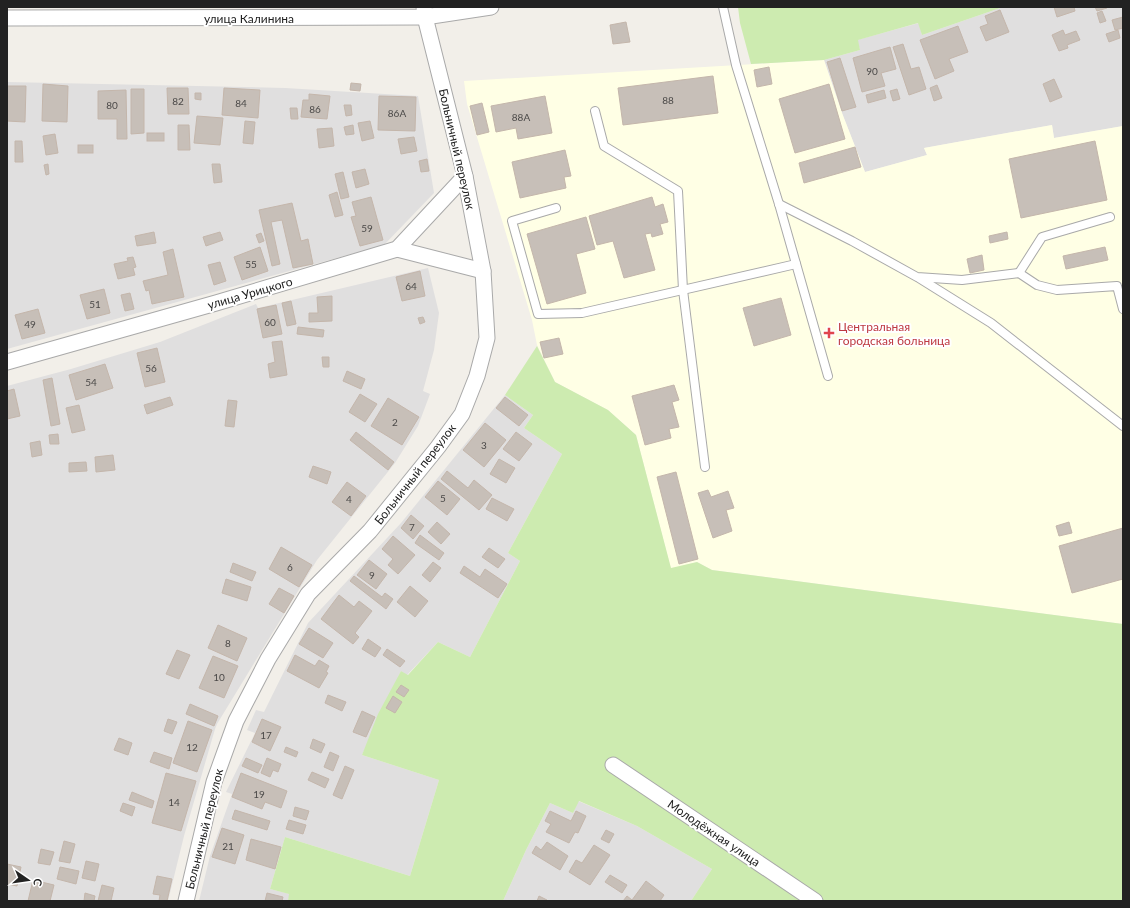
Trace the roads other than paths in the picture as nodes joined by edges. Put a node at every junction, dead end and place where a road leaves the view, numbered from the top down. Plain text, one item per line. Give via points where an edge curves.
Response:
1 (491, 7) edge
2 (723, 7) edge
3 (424, 12) edge
4 (7, 18) edge
5 (595, 110) dead end
6 (465, 176) junction
7 (779, 204) junction
8 (556, 208) dead end
9 (1110, 217) dead end
10 (397, 250) junction
11 (796, 264) junction
12 (483, 271) junction
13 (1019, 273) junction
14 (917, 277) junction
15 (683, 290) junction
16 (1123, 309) edge
17 (7, 362) edge
18 (828, 376) dead end
19 (1123, 426) edge
20 (705, 467) dead end
21 (613, 765) dead end
22 (186, 901) edge
23 (815, 901) edge

1 - 3 street, улица Калинина
2 - 7 lane via 736,65
3 - 4 street, улица Калинина
3 - 6 street, Больничный переулок
5 - 15 lane via 604,146 678,190
6 - 10 street
6 - 12 street, Больничный переулок
7 - 11 lane
7 - 14 lane
8 - 15 lane via 512,221 538,314 582,313
9 - 13 lane via 1042,237
10 - 12 street
10 - 17 street, улица Урицкого
11 - 15 lane
11 - 18 lane
12 - 22 street, Больничный переулок via 487,338 477,376 462,414 370,530 308,594 268,659 236,721 214,782
13 - 14 lane via 962,280
13 - 16 lane via 1037,285 1057,290 1117,286
14 - 19 lane via 991,323
15 - 20 lane
21 - 23 street, Молодёжная улица

